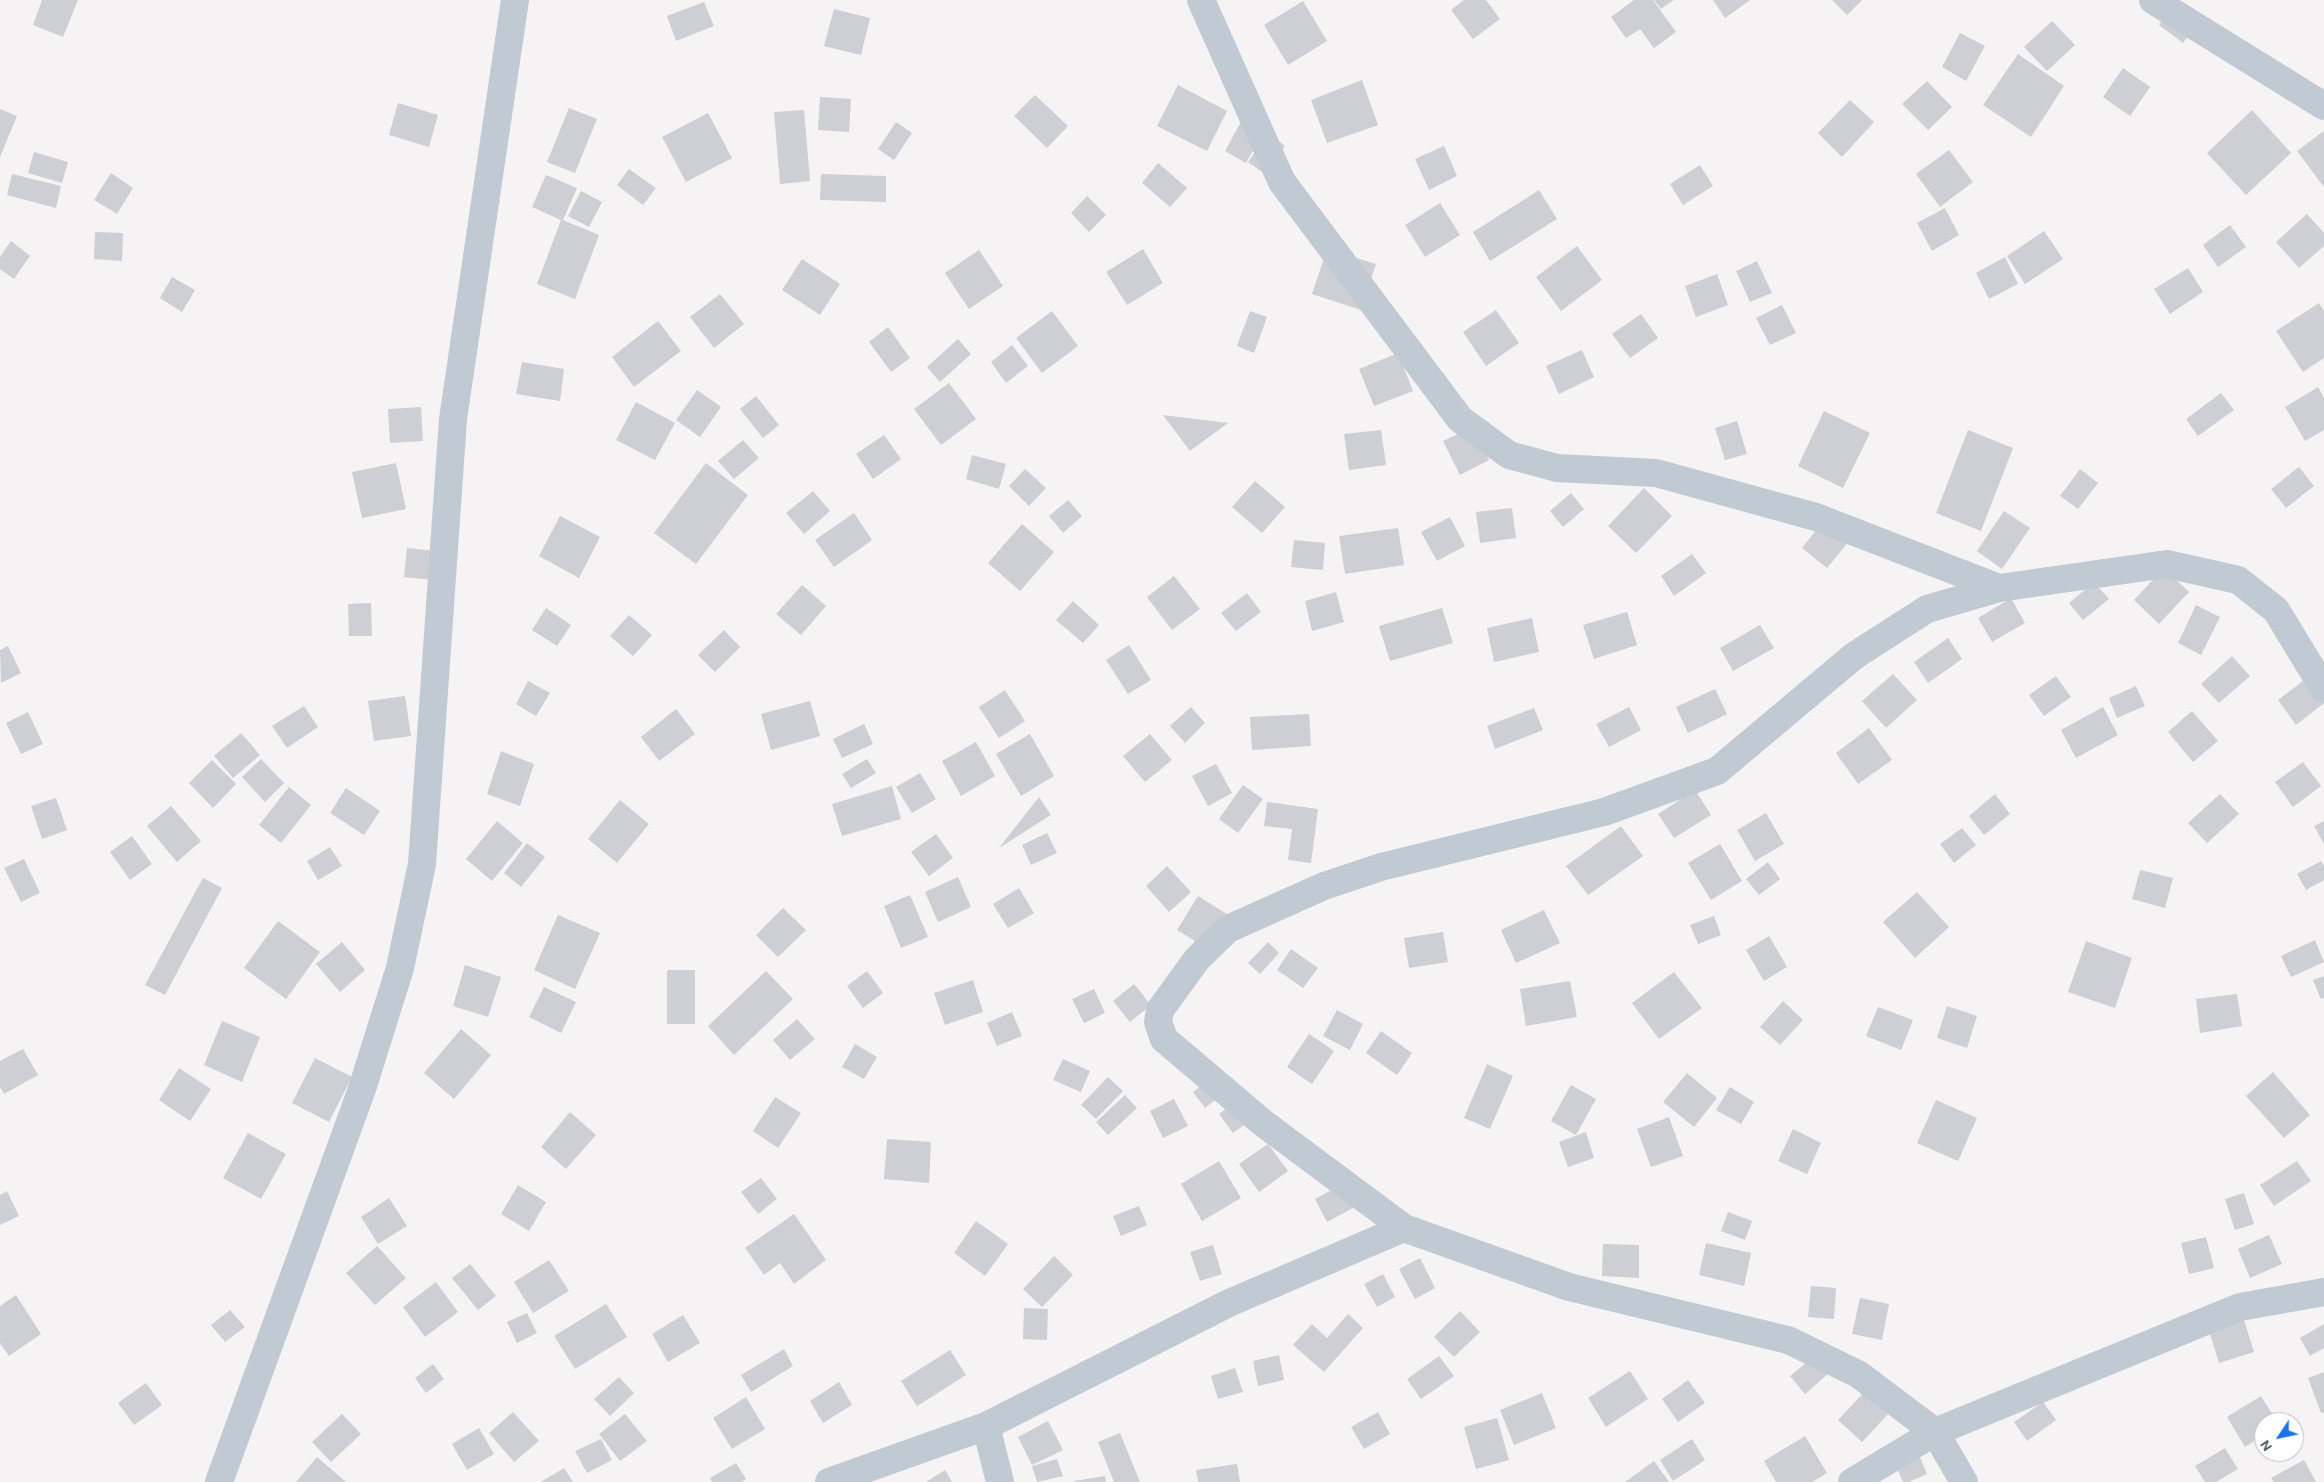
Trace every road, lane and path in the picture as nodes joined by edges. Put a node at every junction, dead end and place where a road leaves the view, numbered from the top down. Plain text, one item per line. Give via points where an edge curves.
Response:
1 (514, 0) edge
2 (1201, 0) edge
3 (2153, 0) edge
4 (2324, 106) edge
5 (1999, 588) junction
6 (2324, 689) edge
7 (1404, 1228) junction
8 (2324, 1292) edge
9 (986, 1426) junction
10 (1935, 1432) junction
11 (218, 1482) edge
12 (829, 1482) edge
13 (1000, 1482) edge
14 (1852, 1482) edge
15 (1964, 1482) edge

1 - 11 street via 453,419 422,864 400,968 362,1089
2 - 5 street via 1282,182 1460,419 1509,455 1557,468 1656,473 1807,514
3 - 4 street
5 - 6 street via 2167,564 2238,580 2276,610
5 - 7 street via 1927,609 1854,656 1717,771 1604,812 1381,867 1324,886 1228,929 1197,959 1160,1010 1158,1022 1164,1039 1263,1123
7 - 9 street via 1230,1304
7 - 10 street via 1569,1287 1788,1340 1858,1374
8 - 10 street via 2240,1307
9 - 12 street
9 - 13 street
10 - 14 street
10 - 15 street

